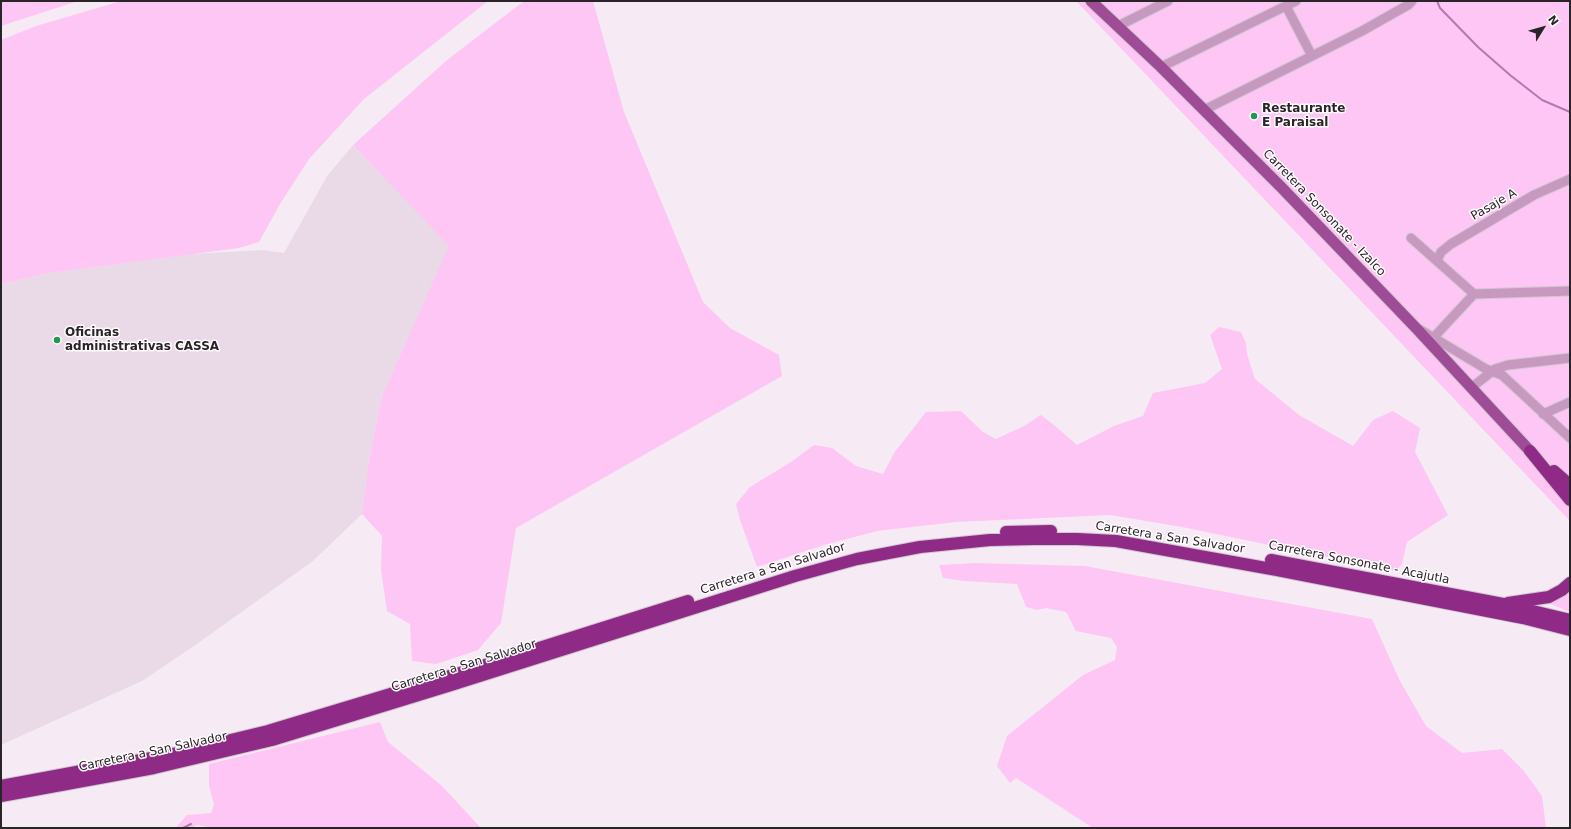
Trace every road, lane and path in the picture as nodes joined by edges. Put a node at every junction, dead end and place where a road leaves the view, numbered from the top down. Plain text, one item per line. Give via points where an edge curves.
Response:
1 (1091, 1) edge
2 (1168, 1) edge
3 (1412, 1) edge
4 (1289, 3) edge
5 (1118, 26) junction
6 (1312, 56) junction
7 (1161, 67) junction
8 (1204, 110) junction
9 (1570, 179) edge
10 (1411, 238) dead end
11 (1437, 261) junction
12 (1570, 291) edge
13 (1474, 294) junction
14 (1416, 328) junction
15 (1434, 337) junction
16 (1570, 358) edge
17 (1491, 371) junction
18 (1471, 388) junction
19 (1570, 402) edge
20 (1543, 414) junction
21 (1570, 438) edge
22 (1530, 452) junction
23 (1570, 485) edge
24 (1570, 492) edge
25 (1570, 500) edge
26 (1570, 583) edge
27 (1503, 604) junction
28 (1570, 620) edge
29 (1570, 630) edge
30 (1, 786) edge
31 (1, 796) edge

1 - 5 main road, Carretera Sonsonate - Izalco
2 - 5 street
3 - 6 street via 1408,6
4 - 6 street
4 - 7 street
5 - 7 main road, Carretera Sonsonate - Izalco
6 - 8 street
7 - 8 main road, Carretera Sonsonate - Izalco
8 - 14 main road, Carretera Sonsonate - Izalco
9 - 11 street, Pasaje A via 1534,195 1451,244 1441,252
10 - 11 street
11 - 13 street
12 - 13 street
13 - 15 street
14 - 15 street
14 - 18 main road, Carretera Sonsonate - Izalco
15 - 17 street
16 - 17 street via 1508,366
17 - 18 street
17 - 20 street via 1502,375
18 - 22 main road, Carretera Sonsonate - Izalco
19 - 20 street
20 - 21 street
22 - 23 highway
22 - 24 highway
22 - 25 highway
26 - 27 highway via 1549,597
27 - 28 highway, Carretera Sonsonate - Acajutla
27 - 30 highway, Carretera Sonsonate - Acajutla via 1290,564 1096,532 1030,530 964,534 864,549 796,568 268,731 173,754
29 - 31 highway, Carretera a San Salvador via 1485,610 1116,541 1033,538 934,545 889,552 795,576 272,740 154,768

